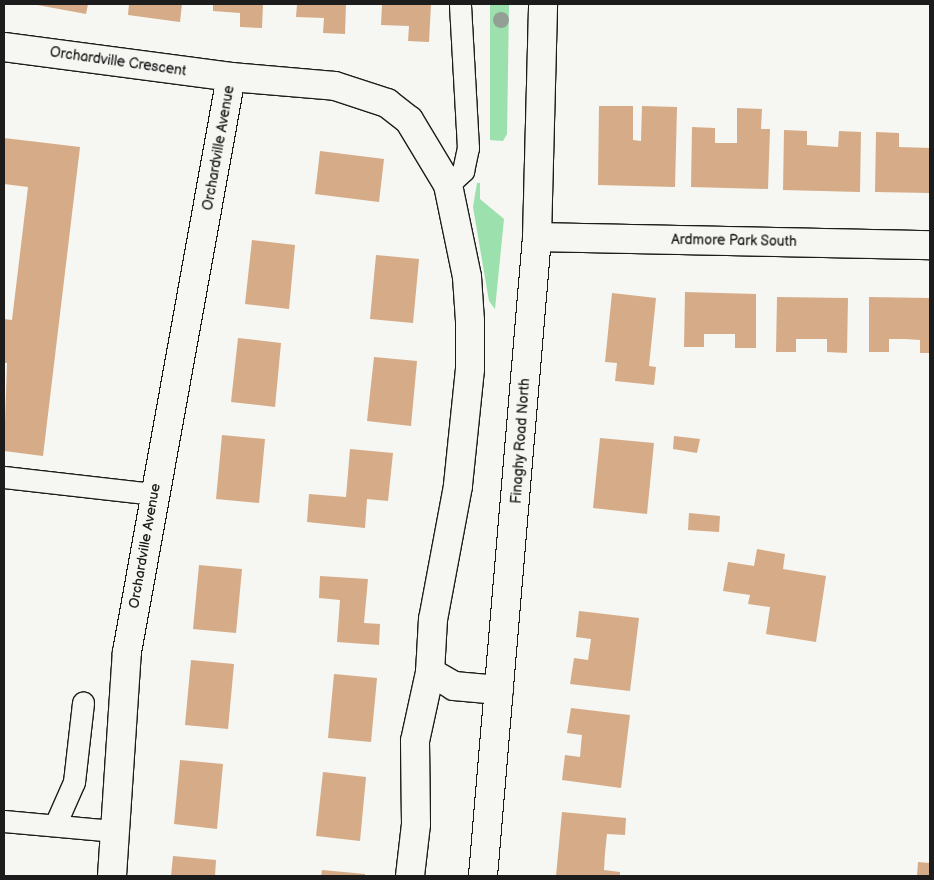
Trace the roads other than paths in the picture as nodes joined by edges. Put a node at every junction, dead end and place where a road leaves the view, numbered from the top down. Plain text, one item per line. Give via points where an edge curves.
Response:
1 (460, 4) edge
2 (543, 4) edge
3 (4, 47) edge
4 (231, 77) junction
5 (448, 185) junction
6 (537, 237) junction
7 (930, 245) edge
8 (4, 477) edge
9 (153, 494) junction
10 (430, 672) junction
11 (499, 690) junction
12 (83, 704) dead end
13 (4, 822) edge
14 (55, 825) junction
15 (113, 831) junction
16 (112, 876) edge
17 (410, 876) edge
18 (483, 876) edge

1 - 5 lane via 468,148 463,171
2 - 6 street, Finaghy Road North
3 - 4 street, Orchardville Crescent
4 - 5 street, Orchardville Avenue via 335,86 387,103 409,120
4 - 9 street, Orchardville Avenue
5 - 10 street, Orchardville Avenue via 467,277 470,369 457,495 433,619
6 - 7 street, Ardmore Park South
6 - 11 street, Finaghy Road North
8 - 9 lane
9 - 15 street, Orchardville Avenue via 127,652
10 - 11 street via 454,686
10 - 17 street, Orchardville Avenue via 415,741 416,824
11 - 18 street, Finaghy Road North
12 - 14 lane via 74,782
13 - 14 lane
14 - 15 lane
15 - 16 street, Orchardville Avenue

